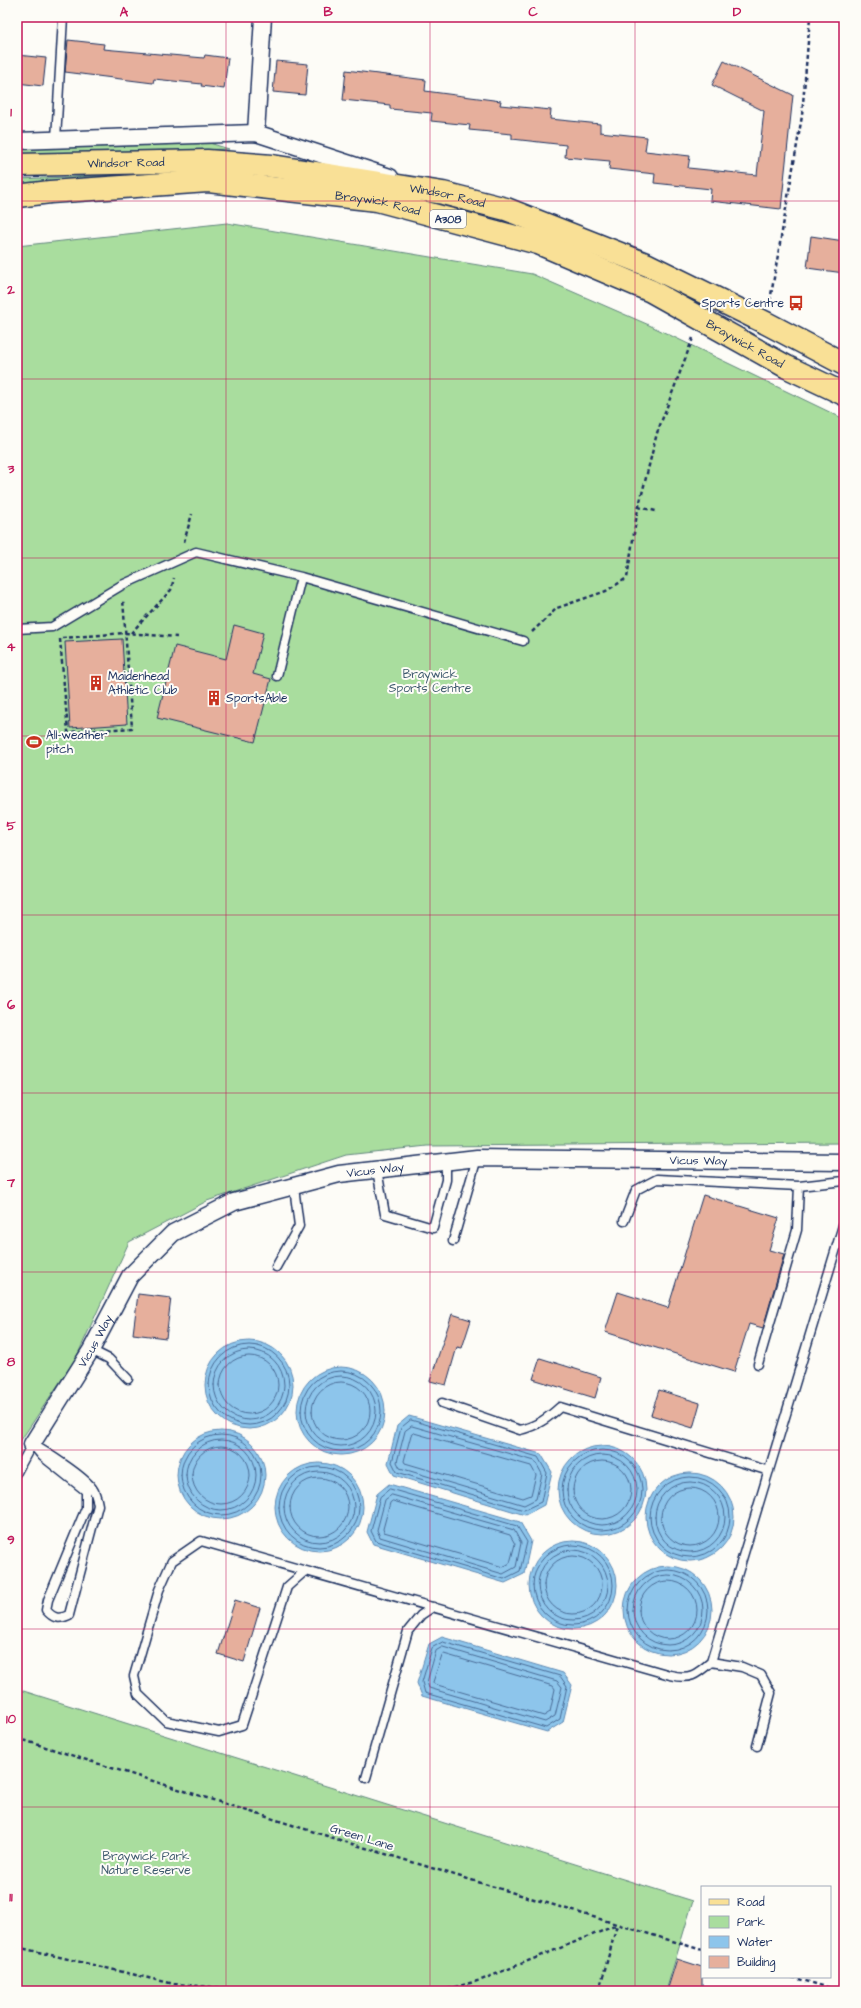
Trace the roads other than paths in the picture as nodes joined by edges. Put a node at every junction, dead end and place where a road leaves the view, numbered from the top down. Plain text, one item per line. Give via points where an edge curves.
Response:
1 (63, 17) edge
2 (263, 17) edge
3 (256, 133) junction
4 (56, 139) junction
5 (17, 140) edge
6 (17, 165) edge
7 (443, 193) junction
8 (17, 196) edge
9 (844, 364) edge
10 (844, 394) edge
11 (301, 577) junction
12 (17, 629) edge
13 (523, 641) road end
14 (277, 676) dead end
15 (477, 1158) junction
16 (446, 1162) junction
17 (844, 1162) edge
18 (377, 1170) junction
19 (844, 1181) edge
20 (799, 1186) junction
21 (294, 1187) junction
22 (624, 1221) dead end
23 (844, 1222) edge
24 (453, 1241) dead end
25 (276, 1267) dead end
26 (91, 1350) junction
27 (758, 1364) dead end
28 (128, 1379) dead end
29 (442, 1403) dead end
30 (32, 1444) junction
31 (769, 1471) junction
32 (17, 1472) edge
33 (305, 1571) junction
34 (433, 1607) junction
35 (711, 1662) junction
36 (757, 1746) dead end
37 (366, 1778) dead end

1 - 4 lane
2 - 3 street
3 - 4 street, Braywick Road
3 - 7 street, Braywick Road
4 - 5 street, Braywick Road
6 - 7 main road, Windsor Road / A308 via 207,161 272,166
7 - 9 main road, Windsor Road / A308 via 506,209 648,265
8 - 10 main road, Braywick Road / A308 via 208,182 377,200 538,243 651,291 787,367
11 - 12 lane via 196,552 122,585 52,627
11 - 13 lane
11 - 14 lane
15 - 16 street, Vicus Way
15 - 17 street, Vicus Way
15 - 24 lane
16 - 18 street, Vicus Way
16 - 18 lane via 446,1180 433,1228 385,1214
18 - 21 street, Vicus Way via 339,1174
19 - 20 lane
20 - 22 lane via 657,1179 636,1190
20 - 27 lane via 797,1230
21 - 25 lane via 299,1226
21 - 26 street, Vicus Way via 234,1202 173,1233 130,1276
23 - 31 lane
26 - 28 lane via 109,1359
26 - 30 street, Vicus Way
29 - 31 lane via 520,1430 532,1428 546,1420 560,1407
30 - 30 lane via 91,1486 97,1500 96,1519 69,1615 62,1619 53,1617 46,1610 86,1508 86,1491 42,1456
30 - 32 lane
31 - 35 lane
33 - 33 lane via 201,1541 186,1550 172,1562 159,1590 134,1676 138,1694 166,1721 219,1732 242,1725 287,1587
33 - 34 lane
34 - 35 lane via 684,1679 699,1673
34 - 37 lane via 421,1615 408,1631
35 - 36 lane via 742,1667 761,1675 771,1693

